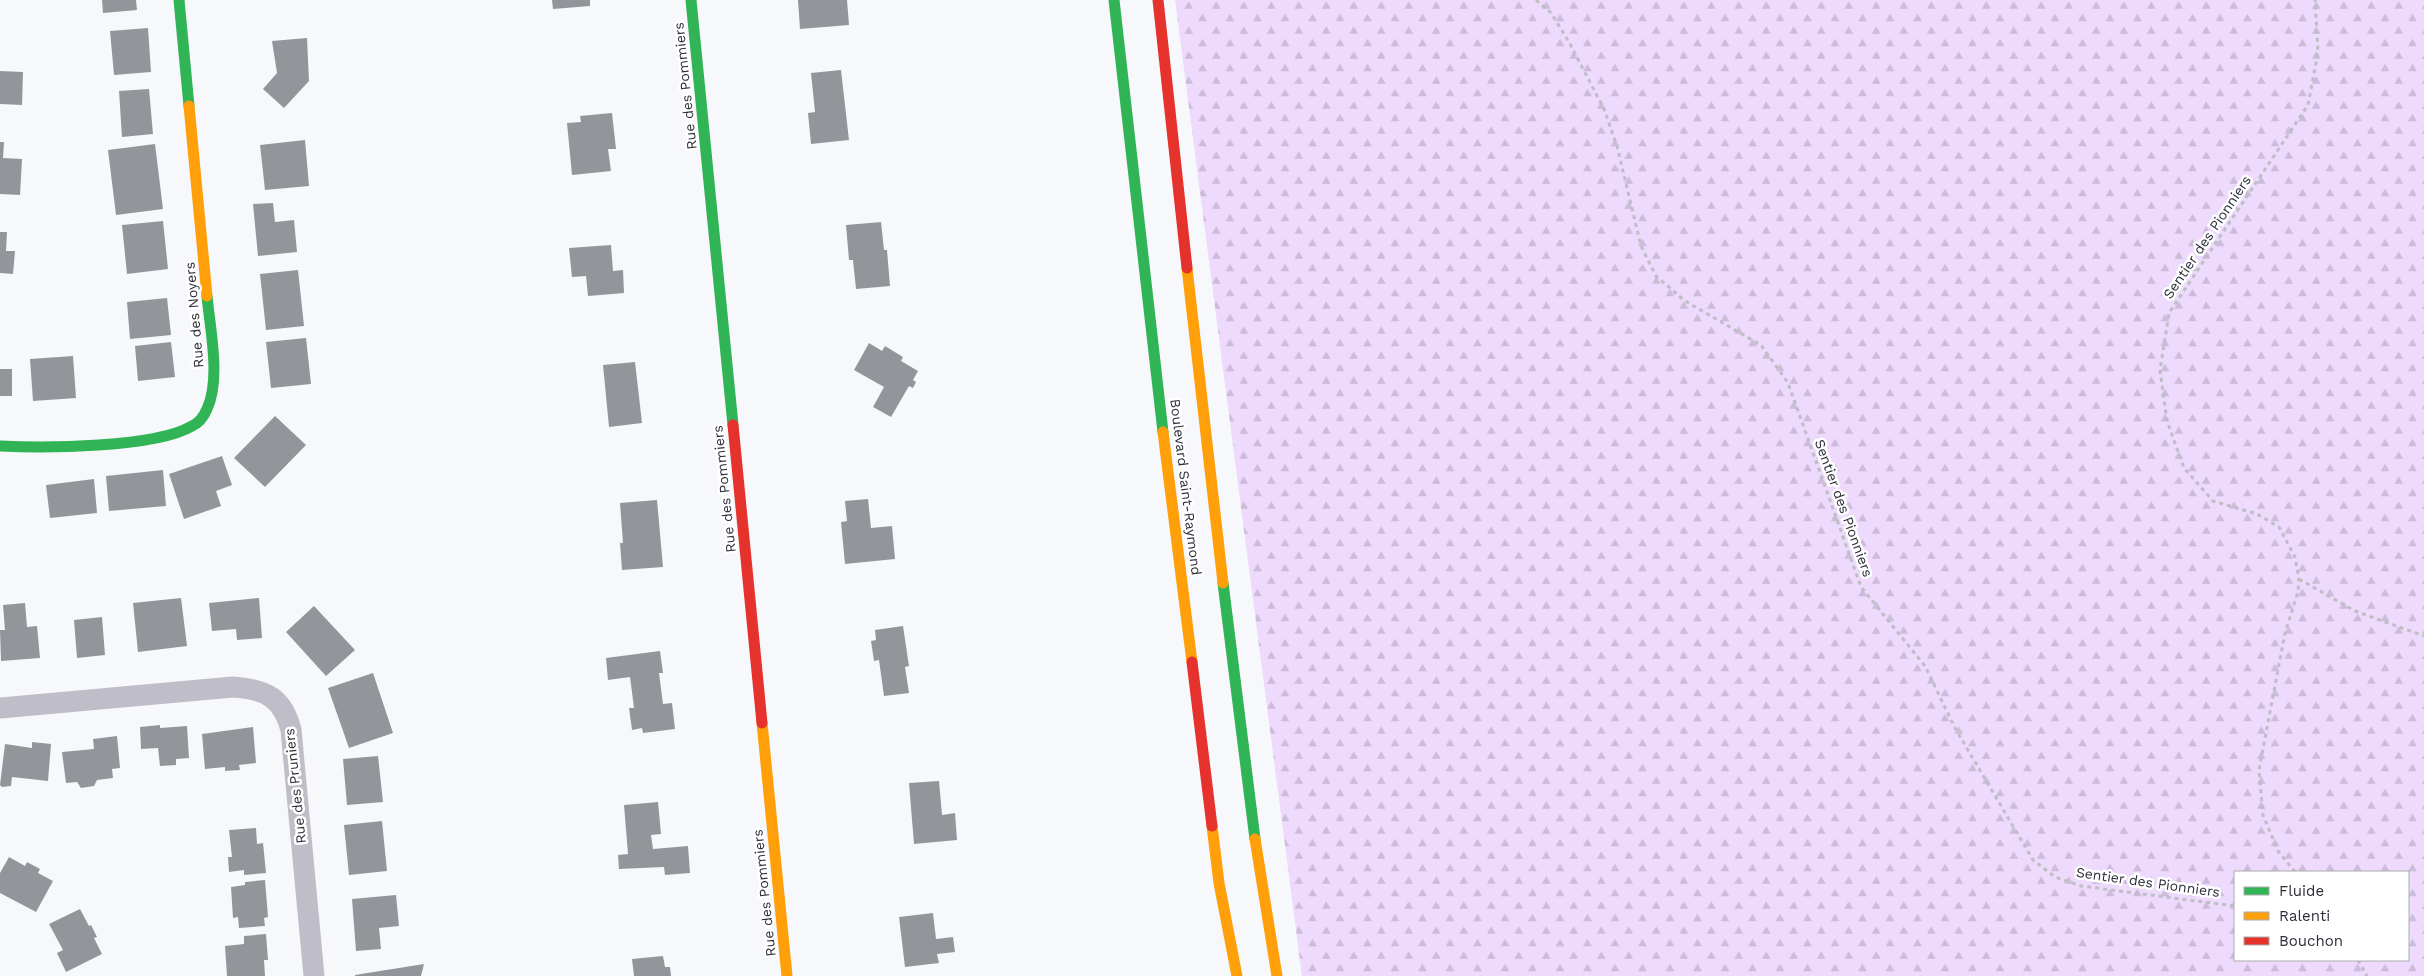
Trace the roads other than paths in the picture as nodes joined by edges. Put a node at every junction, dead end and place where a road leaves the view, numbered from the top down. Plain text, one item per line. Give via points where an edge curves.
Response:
1 (179, 0) edge
2 (691, 0) edge
3 (1114, 0) edge
4 (1158, 0) edge
5 (0, 446) edge
6 (0, 708) edge
7 (314, 976) edge
8 (787, 976) edge
9 (1237, 976) edge
10 (1277, 976) edge

1 - 5 main road, Rue des Noyers via 214,374 207,408 194,426 160,438 44,447
2 - 8 main road, Rue des Pommiers
3 - 9 main road, Boulevard Saint-Raymond via 1218,873
4 - 10 main road, Boulevard Saint-Raymond via 1247,786
6 - 7 street, Rue des Pruniers via 233,687 265,693 278,702 286,714 290,730

